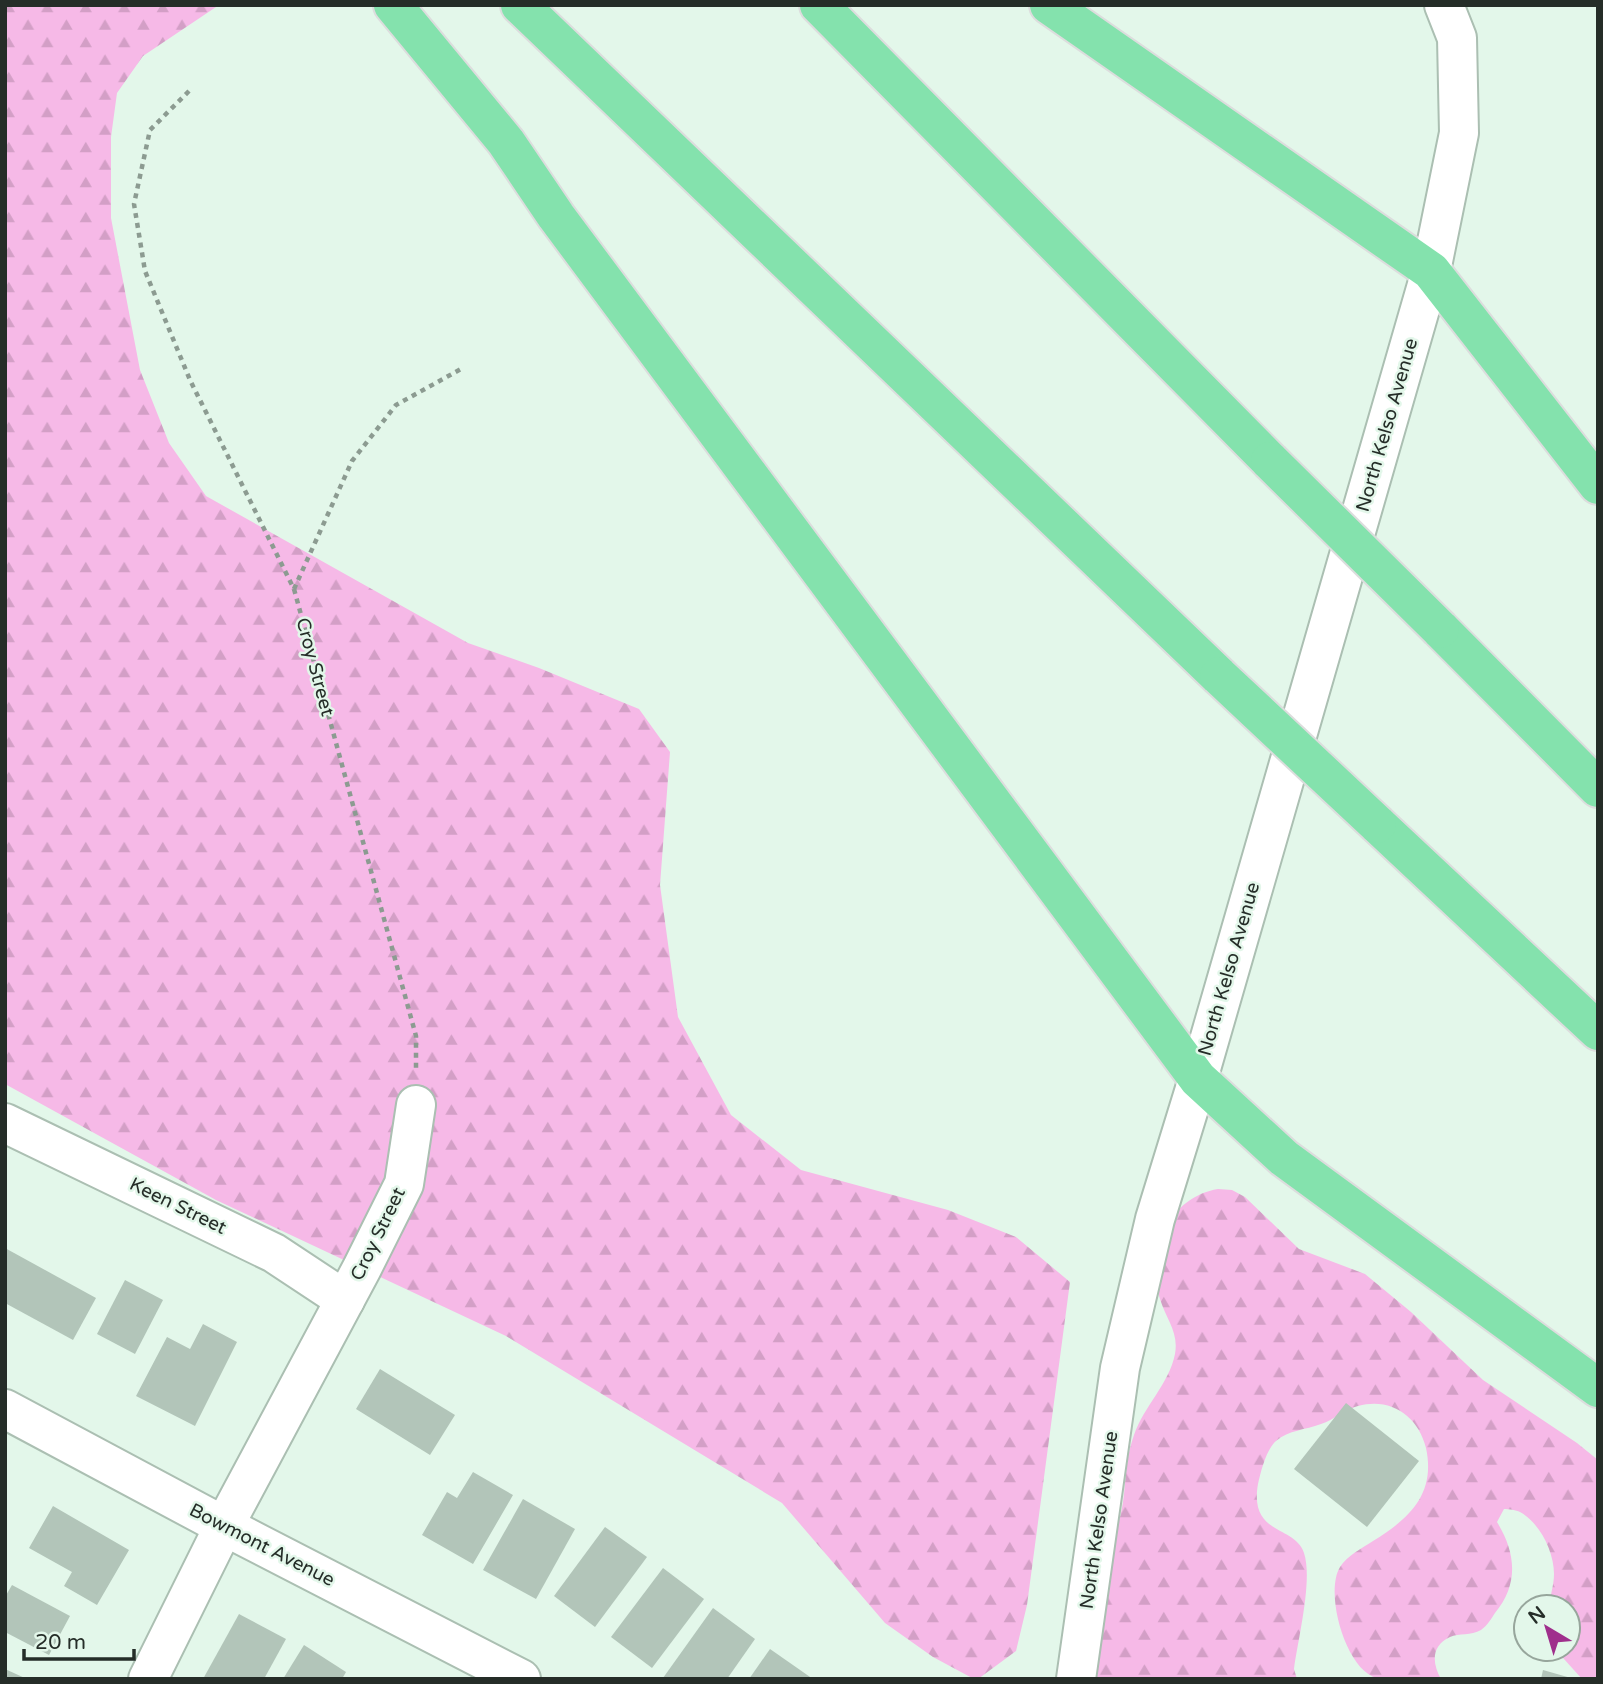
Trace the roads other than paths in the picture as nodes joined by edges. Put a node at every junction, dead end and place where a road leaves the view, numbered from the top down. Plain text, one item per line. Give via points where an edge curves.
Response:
1 (393, 5) edge
2 (520, 5) edge
3 (818, 5) edge
4 (1049, 5) edge
5 (1444, 5) edge
6 (1431, 271) junction
7 (1598, 485) edge
8 (1598, 788) edge
9 (1598, 1031) edge
10 (1198, 1079) junction
11 (416, 1105) road end
12 (5, 1122) edge
13 (345, 1300) junction
14 (1598, 1388) edge
15 (5, 1409) edge
16 (225, 1526) junction
17 (148, 1679) edge
18 (521, 1679) edge
19 (1076, 1679) edge

1 - 10 highway via 506,142
2 - 9 highway, bridge via 1219,676
3 - 8 highway, bridge
4 - 6 highway
5 - 6 street, North Kelso Avenue via 1457,38 1459,133
6 - 7 highway
6 - 10 street, North Kelso Avenue
10 - 14 highway via 1284,1158
10 - 19 street, North Kelso Avenue via 1155,1219 1120,1368
11 - 13 street, Croy Street via 404,1184
12 - 13 street, Keen Street via 274,1252
13 - 16 street, Croy Street
15 - 16 street, Bowmont Avenue
16 - 17 street, Croy Street
16 - 18 street, Bowmont Avenue

